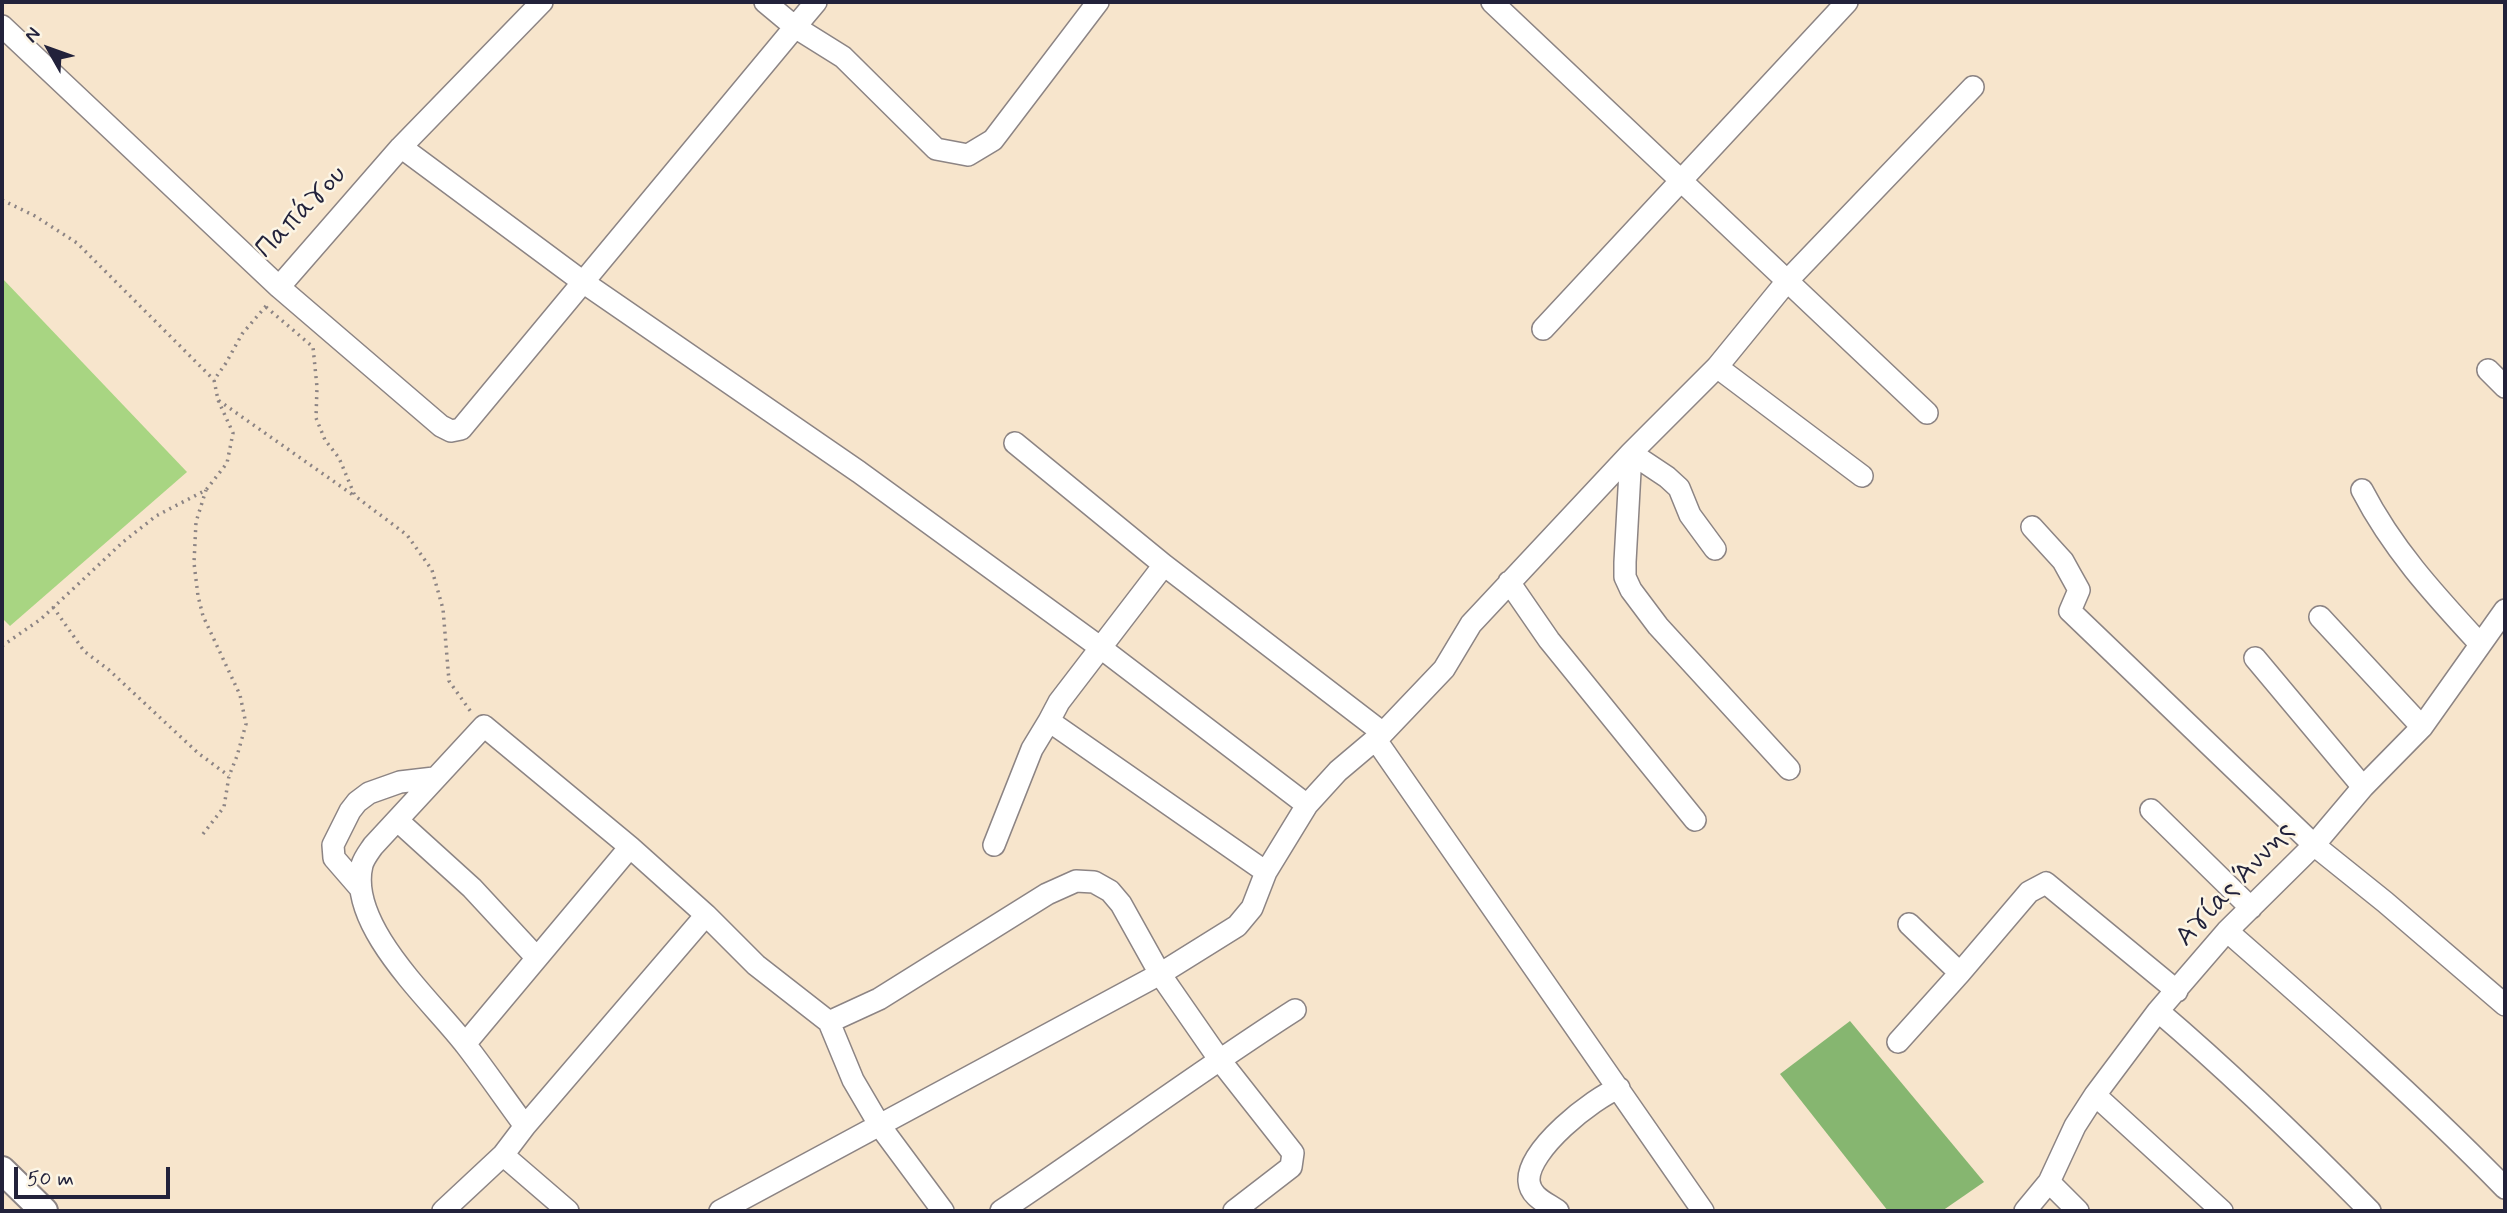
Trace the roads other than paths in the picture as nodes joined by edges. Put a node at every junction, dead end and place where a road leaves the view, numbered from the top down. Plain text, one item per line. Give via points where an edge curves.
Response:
1 (542, 2) edge
2 (765, 2) edge
3 (816, 2) edge
4 (1098, 2) edge
5 (1492, 2) edge
6 (1847, 2) edge
7 (2, 26) edge
8 (795, 27) junction
9 (1973, 87) dead end
10 (401, 147) junction
11 (1683, 181) junction
12 (1787, 280) junction
13 (583, 282) junction
14 (279, 287) junction
15 (1543, 329) dead end
16 (1717, 367) junction
17 (2488, 370) dead end
18 (2505, 387) edge
19 (1927, 412) dead end
20 (1015, 443) dead end
21 (1630, 453) junction
22 (1862, 476) dead end
23 (2362, 490) dead end
24 (2032, 527) dead end
25 (1715, 549) dead end
26 (1164, 565) junction
27 (1509, 582) junction
28 (2505, 610) edge
29 (2320, 617) dead end
30 (2480, 644) junction
31 (1101, 648) junction
32 (2255, 657) dead end
33 (1049, 721) junction
34 (2421, 727) junction
35 (1380, 737) junction
36 (1789, 769) dead end
37 (434, 778) junction
38 (2362, 786) junction
39 (1307, 804) junction
40 (2151, 810) dead end
41 (397, 820) junction
42 (1695, 820) dead end
43 (994, 845) dead end
44 (2314, 845) junction
45 (631, 847) junction
46 (1266, 872) junction
47 (360, 888) junction
48 (2251, 908) junction
49 (706, 915) junction
50 (1909, 924) dead end
51 (2227, 931) junction
52 (536, 957) junction
53 (1960, 973) junction
54 (1160, 974) junction
55 (2177, 991) junction
56 (2505, 1005) edge
57 (1295, 1010) dead end
58 (2158, 1011) junction
59 (829, 1022) junction
60 (1898, 1042) dead end
61 (465, 1044) junction
62 (1219, 1059) junction
63 (1619, 1088) junction
64 (2095, 1095) junction
65 (525, 1126) junction
66 (880, 1126) junction
67 (503, 1155) junction
68 (2, 1170) edge
69 (2049, 1182) junction
70 (2505, 1188) edge
71 (44, 1211) edge
72 (443, 1211) edge
73 (568, 1211) edge
74 (720, 1211) edge
75 (943, 1211) edge
76 (1001, 1211) edge
77 (1234, 1211) edge
78 (1559, 1211) edge
79 (1703, 1211) edge
80 (2025, 1211) edge
81 (2078, 1211) edge
82 (2222, 1211) edge
83 (2370, 1211) edge

1 - 10 street, Παπάγου
2 - 8 street
3 - 8 street
4 - 8 street via 993,140 968,155 936,149 843,57
5 - 11 street
6 - 11 street
7 - 14 street, Παπάγου
8 - 13 street
9 - 12 street
10 - 13 street
10 - 14 street, Παπάγου
11 - 12 street
11 - 15 street
12 - 16 street
12 - 19 street
13 - 14 street via 461,429 451,431
13 - 31 street via 859,472
16 - 21 street
16 - 22 street
17 - 18 street
20 - 26 street
21 - 25 street via 1679,488 1690,515
21 - 27 street
21 - 36 street via 1625,577 1631,590 1658,626
23 - 30 street via 2379,524 2421,580
24 - 44 street via 2063,561 2079,590 2070,611
26 - 31 street
26 - 35 street
27 - 35 street via 1471,624 1444,669
27 - 42 street via 1549,640
28 - 30 street, Αγίας Άννης
29 - 34 street
30 - 34 street, Αγίας Άννης
31 - 33 street
31 - 39 street
32 - 38 street
33 - 43 street via 1032,749
33 - 46 street
34 - 38 street, Αγίας Άννης
35 - 39 street
35 - 63 street
37 - 41 street
37 - 45 street via 484,726
37 - 47 street via 400,782 369,793 350,811 333,845 334,858
38 - 44 street, Αγίας Άννης
39 - 46 street
40 - 48 street
41 - 47 street via 362,863
41 - 52 street via 472,888
44 - 48 street, Αγίας Άννης
44 - 56 street
45 - 49 street
45 - 52 street
46 - 54 street via 1252,908 1237,926
47 - 61 street via 375,930 397,964
48 - 51 street, Αγίας Άννης
49 - 59 street via 756,965
49 - 65 street
50 - 53 street
51 - 55 street, Αγίας Άννης
51 - 70 street via 2348,1038
52 - 61 street
53 - 55 street via 2029,892 2046,883
53 - 60 street
54 - 59 street via 1110,891 1094,881 1076,881 1047,894 879,999
54 - 62 street
54 - 66 street
55 - 58 street, Αγίας Άννης
57 - 62 street
58 - 64 street, Αγίας Άννης
58 - 83 street via 2267,1108
59 - 66 street via 853,1080
61 - 65 street
62 - 76 street
62 - 77 street via 1293,1153 1291,1167
63 - 78 street via 1567,1124 1534,1160 1529,1180 1534,1195
63 - 79 street
64 - 69 street, Αγίας Άννης
64 - 82 street
65 - 67 street
66 - 74 street
66 - 75 street
67 - 72 street
67 - 73 street
68 - 71 main road
69 - 80 street, Αγίας Άννης
69 - 81 street

